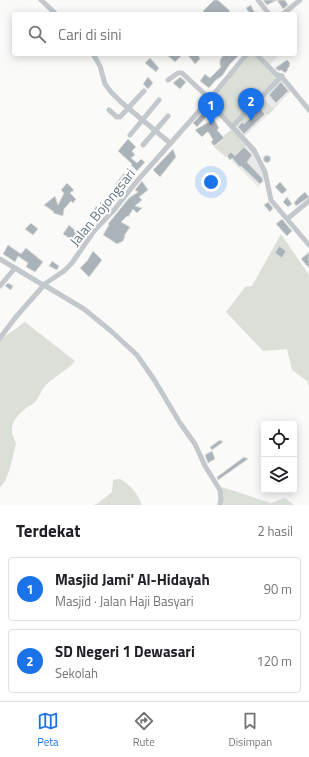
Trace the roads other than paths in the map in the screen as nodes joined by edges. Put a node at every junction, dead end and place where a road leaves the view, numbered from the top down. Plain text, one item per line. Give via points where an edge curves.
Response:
1 (41, 0) edge
2 (258, 0) edge
3 (300, 0) edge
4 (54, 12) edge
5 (267, 12) edge
6 (285, 12) edge
7 (94, 56) edge
8 (244, 56) edge
9 (258, 56) edge
10 (282, 76) junction
11 (168, 80) dead end
12 (144, 91) dead end
13 (159, 100) dead end
14 (209, 100) junction
15 (128, 108) junction
16 (109, 110) dead end
17 (309, 110) edge
18 (168, 116) dead end
19 (143, 120) junction
20 (232, 127) junction
21 (156, 130) junction
22 (130, 135) dead end
23 (170, 143) junction
24 (143, 145) dead end
25 (309, 201) edge
26 (287, 219) junction
27 (309, 245) edge
28 (0, 259) edge
29 (15, 268) junction
30 (44, 285) junction
31 (0, 286) edge
32 (0, 338) edge
33 (220, 505) edge

1 - 4 street
2 - 5 street
3 - 6 street
7 - 15 street via 107,88
8 - 14 street, Jalan Bojongsari
9 - 10 street via 277,75
10 - 17 street
10 - 20 street
11 - 14 street via 182,73
12 - 15 street
13 - 19 street
14 - 20 street
14 - 23 street, Jalan Bojongsari
15 - 16 street via 119,118
15 - 19 street
18 - 21 street
19 - 21 street
19 - 22 street
20 - 26 street via 258,156 265,172 270,200
21 - 23 street
21 - 24 street
23 - 30 street, Jalan Bojongsari via 94,231 72,263
25 - 26 street
26 - 27 street
28 - 29 street
29 - 30 street
29 - 31 street
30 - 32 street, Jalan Bojongsari
30 - 33 street via 84,309 135,353 195,444 219,488

